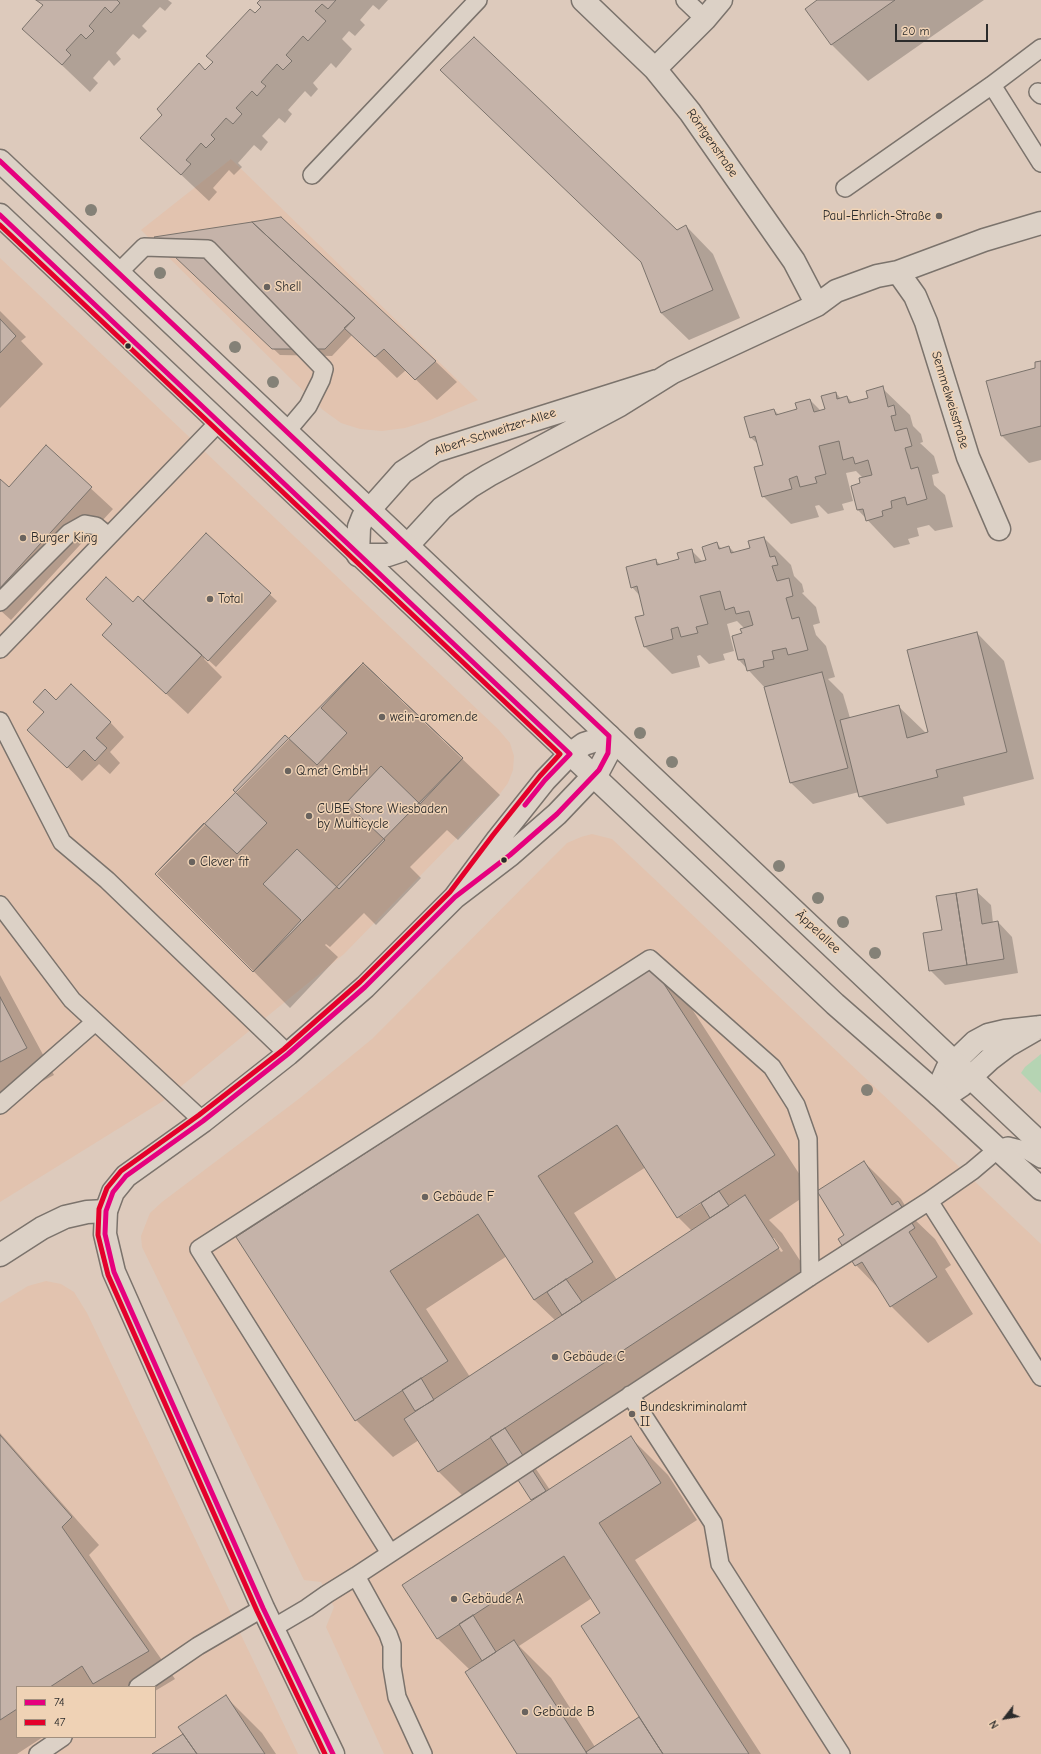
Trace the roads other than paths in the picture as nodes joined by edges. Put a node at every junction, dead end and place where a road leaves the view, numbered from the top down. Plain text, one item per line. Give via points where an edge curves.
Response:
1 (478, 0) edge
2 (583, 0) edge
3 (686, 0) edge
4 (721, 0) edge
5 (705, 19) junction
6 (1041, 48) edge
7 (656, 69) junction
8 (992, 85) junction
9 (0, 161) edge
10 (1041, 163) edge
11 (312, 175) dead end
12 (845, 188) dead end
13 (0, 215) edge
14 (1041, 223) edge
15 (898, 272) junction
16 (118, 273) junction
17 (817, 305) junction
18 (657, 381) junction
19 (219, 422) junction
20 (287, 432) junction
21 (369, 509) junction
22 (998, 529) dead end
23 (108, 536) junction
24 (407, 546) junction
25 (358, 555) junction
26 (0, 602) edge
27 (0, 649) edge
28 (0, 721) edge
29 (609, 736) junction
30 (570, 754) junction
31 (594, 777) junction
32 (455, 897) junction
33 (0, 905) edge
34 (95, 1022) junction
35 (1040, 1027) edge
36 (288, 1054) junction
37 (954, 1062) junction
38 (971, 1078) junction
39 (939, 1095) junction
40 (0, 1105) edge
41 (204, 1121) junction
42 (1041, 1144) edge
43 (998, 1149) junction
44 (1041, 1159) edge
45 (1041, 1189) edge
46 (929, 1201) junction
47 (106, 1212) junction
48 (0, 1255) edge
49 (810, 1277) junction
50 (1041, 1377) edge
51 (630, 1395) junction
52 (390, 1553) junction
53 (356, 1576) junction
54 (263, 1608) junction
55 (273, 1628) junction
56 (139, 1686) edge
57 (62, 1738) edge
58 (38, 1754) edge
59 (334, 1754) edge
60 (423, 1754) edge
61 (841, 1754) edge

1 - 11 lane
2 - 7 street, Röntgenstraße
3 - 5 lane
4 - 5 street
5 - 7 street
6 - 8 lane
7 - 17 street, Röntgenstraße via 690,112 794,261
8 - 10 lane
8 - 12 lane
9 - 16 street, Äppelallee
13 - 19 street
14 - 15 street, Albert-Schweitzer-Allee via 984,240
15 - 17 street, Albert-Schweitzer-Allee via 883,283 840,301
15 - 22 street, Semmelweisstraße via 915,296 926,322 968,457
16 - 20 street, Äppelallee
16 - 20 lane via 144,247 208,249 324,369 308,406
17 - 18 street, Albert-Schweitzer-Allee
18 - 21 street, Albert-Schweitzer-Allee via 434,451 403,472
18 - 24 street, Albert-Schweitzer-Allee via 471,486 442,508
19 - 23 lane
19 - 25 street
20 - 21 street, Äppelallee
21 - 24 street, Äppelallee
21 - 25 street, Albert-Schweitzer-Allee via 359,527
23 - 26 lane via 96,526 84,524 69,533
23 - 27 lane
24 - 25 street, Albert-Schweitzer-Allee via 388,555
24 - 29 street, Äppelallee
25 - 30 street
28 - 36 lane via 62,842 107,880
29 - 30 street via 584,744
29 - 31 street via 608,753
29 - 37 street, Äppelallee
30 - 31 street
30 - 32 street via 545,780
31 - 32 street via 510,855
31 - 39 street via 835,1004
32 - 36 street via 365,987
33 - 34 lane via 72,1000
34 - 40 lane
34 - 41 lane
35 - 37 street via 988,1035 975,1042
35 - 38 street via 1007,1046
36 - 41 street
37 - 38 street, Äppelallee
37 - 39 street via 942,1078
38 - 39 street via 950,1093
38 - 42 street, Äppelallee
39 - 43 street
41 - 47 street via 126,1176 113,1192
43 - 44 lane via 1008,1146
43 - 45 street
43 - 46 lane
46 - 49 lane
46 - 50 lane
47 - 48 street via 87,1212 65,1217 42,1228
47 - 54 street via 105,1234 114,1272
49 - 51 lane
49 - 52 lane via 808,1139 796,1105 772,1067 650,959 199,1249
51 - 52 lane
51 - 61 lane via 713,1523 720,1564
52 - 53 lane
53 - 55 lane
53 - 60 lane via 388,1634 392,1645 392,1667 397,1697
54 - 55 street
54 - 56 lane via 198,1646
55 - 59 street
57 - 58 lane

